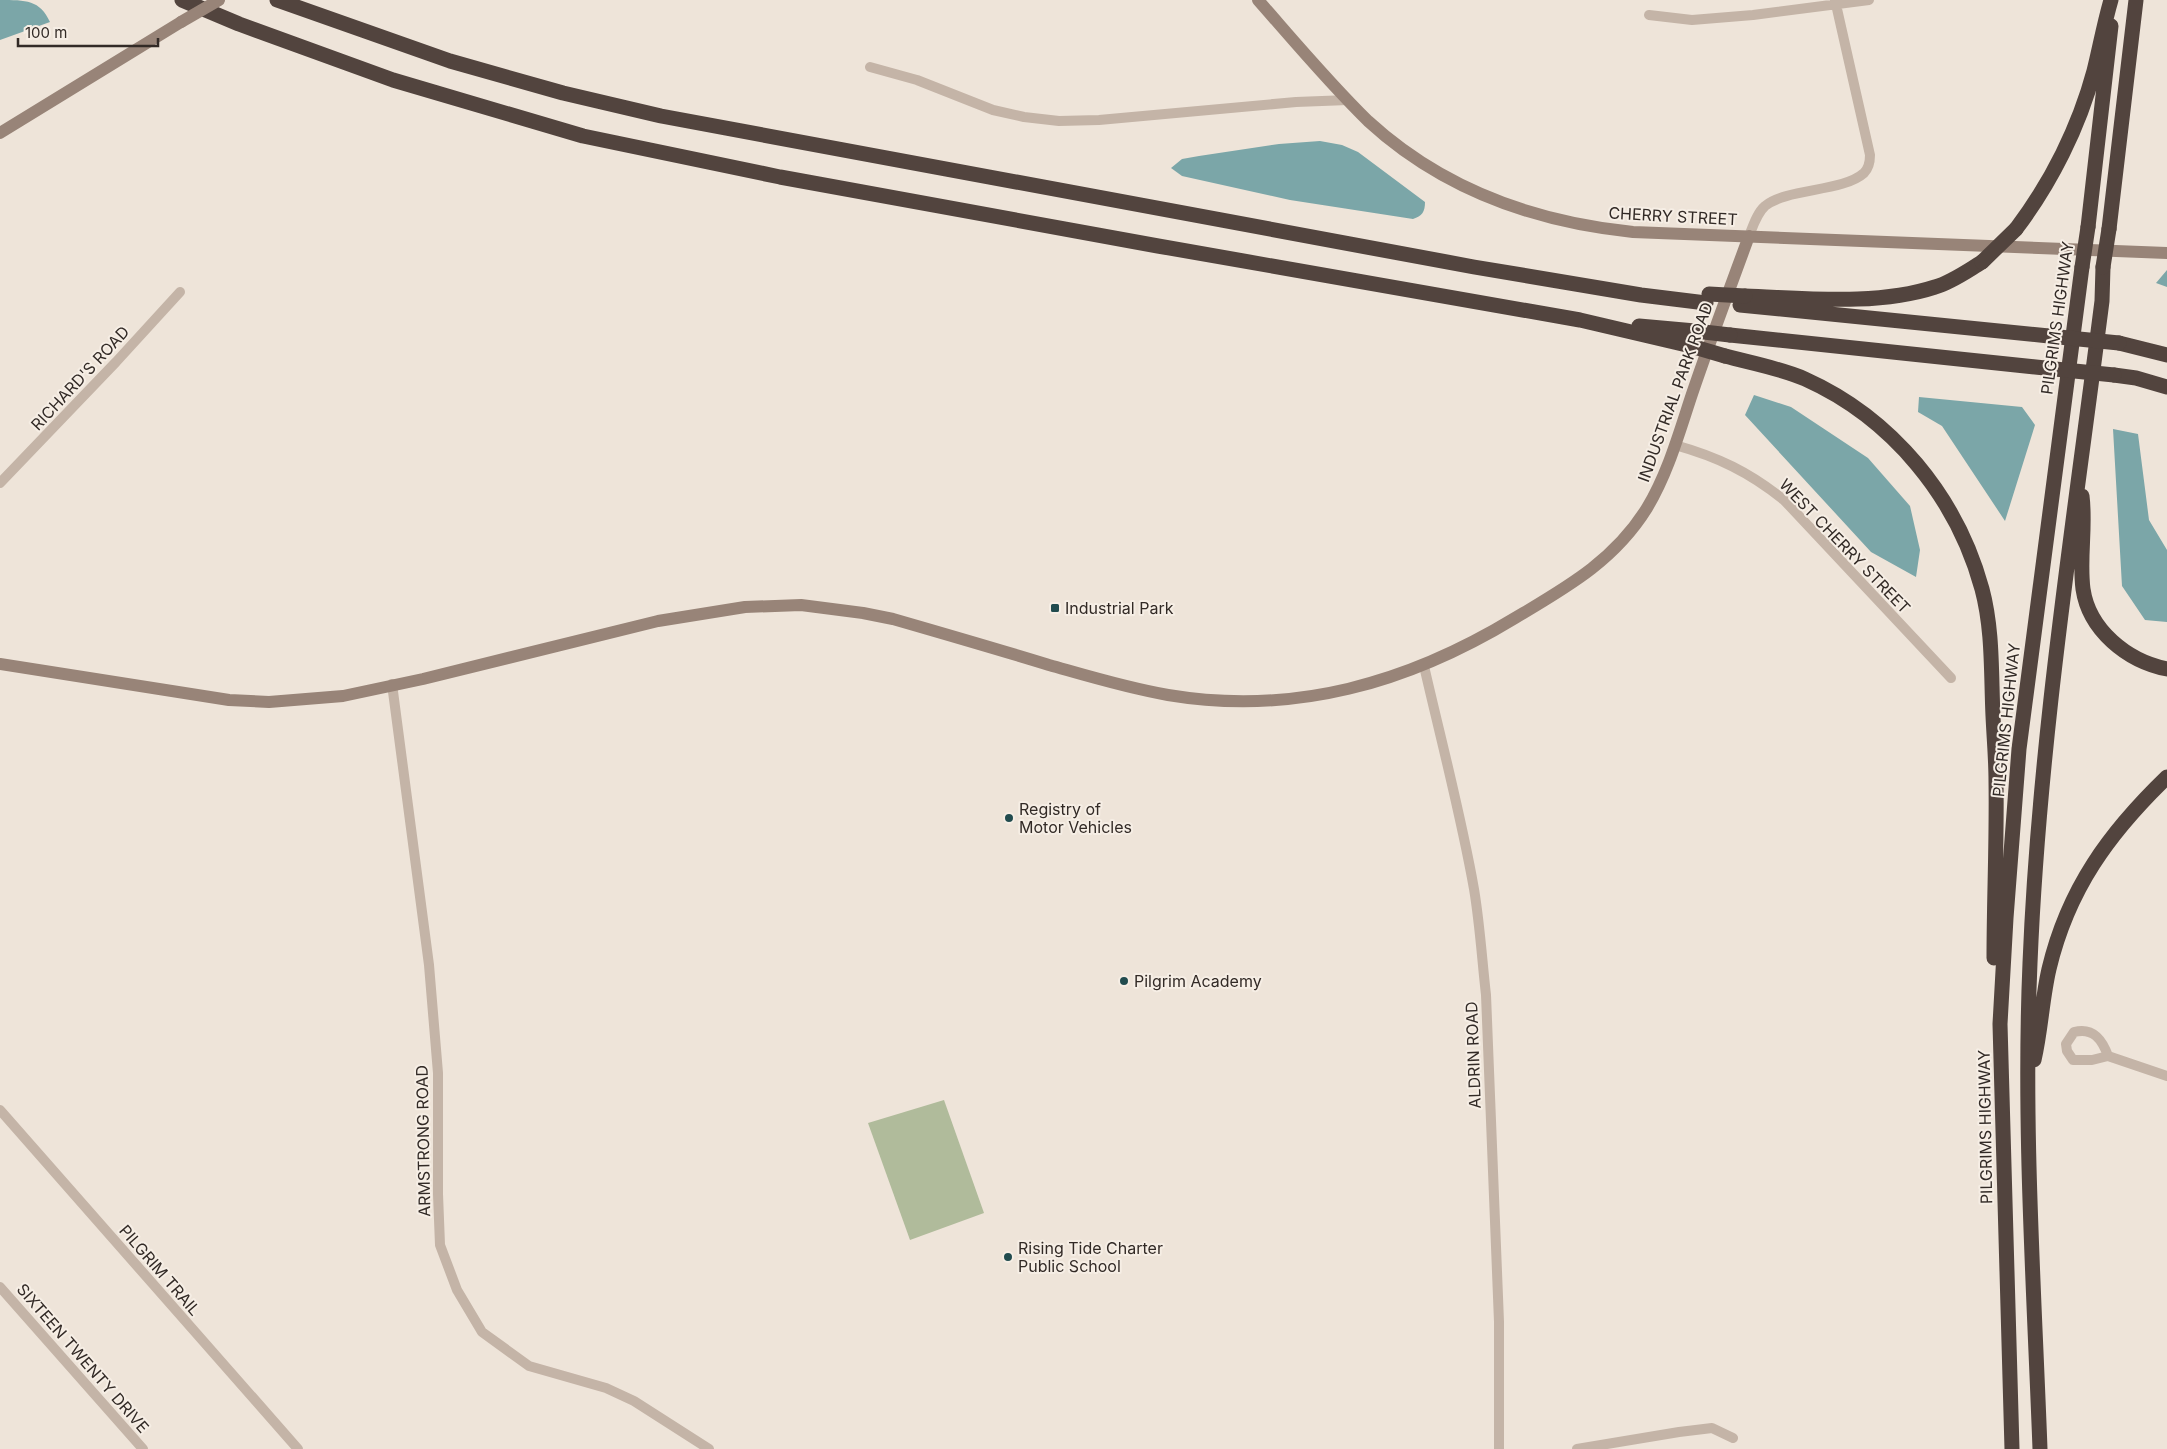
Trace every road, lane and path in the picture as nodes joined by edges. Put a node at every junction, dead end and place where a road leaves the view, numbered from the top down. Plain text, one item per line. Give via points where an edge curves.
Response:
1 (182, 0) edge
2 (219, 0) edge
3 (277, 0) edge
4 (1258, 0) edge
5 (1869, 0) edge
6 (2113, 0) edge
7 (2136, 0) edge
8 (1835, 2) edge
9 (1649, 15) dead end
10 (870, 67) dead end
11 (1348, 100) junction
12 (0, 133) edge
13 (1749, 236) junction
14 (2167, 253) edge
15 (180, 292) dead end
16 (1743, 300) junction
17 (1580, 320) junction
18 (2167, 355) edge
19 (2167, 386) edge
20 (1675, 445) junction
21 (2080, 474) junction
22 (0, 483) edge
23 (0, 664) edge
24 (1424, 666) junction
25 (2167, 669) edge
26 (1951, 678) dead end
27 (392, 684) junction
28 (2167, 777) edge
29 (2000, 1024) junction
30 (2108, 1056) dead end
31 (2167, 1076) edge
32 (2028, 1083) junction
33 (0, 1110) edge
34 (0, 1287) edge
35 (1733, 1438) dead end
36 (142, 1449) edge
37 (298, 1449) edge
38 (709, 1449) edge
39 (1499, 1449) edge
40 (1576, 1449) edge
41 (2012, 1449) edge
42 (2040, 1449) edge

1 - 17 highway via 392,80 583,136 1148,244
2 - 12 street, bridge
3 - 16 highway, bridge via 450,61 661,116 1474,267 1641,295
4 - 11 street, CHERRY STREET
5 - 8 street
6 - 16 highway, bridge via 2076,123 2045,186 2016,229 1982,262 1937,287 1897,296
6 - 29 highway, PILGRIMS HIGHWAY, bridge via 2088,227 2019,748
7 - 21 highway, bridge
8 - 9 street via 1701,19
8 - 13 street via 1870,155 1868,168 1847,181 1767,204 1760,210
10 - 11 street via 917,80 993,110 1059,121
11 - 13 street, CHERRY STREET via 1383,133 1446,176 1479,194 1538,216 1633,232
13 - 14 street, CHERRY STREET
13 - 20 street, INDUSTRIAL PARK ROAD
15 - 22 street, RICHARD'S ROAD
16 - 18 highway, bridge via 2118,343
17 - 19 highway, bridge via 2114,375
17 - 29 highway, bridge via 1691,346 1804,379 1835,395 1903,448 1930,478 1954,516 1982,589 1991,645 1996,780 1994,971
20 - 24 street, INDUSTRIAL PARK ROAD via 1658,489 1633,528 1606,558 1584,577 1490,634
20 - 26 street, WEST CHERRY STREET via 1729,463 1784,500
21 - 25 highway via 2085,516 2082,582 2089,609 2102,630 2120,648 2139,660
21 - 32 highway via 2052,686 2039,819 2030,962
23 - 27 street, INDUSTRIAL PARK ROAD via 242,702 343,696
24 - 27 street, INDUSTRIAL PARK ROAD via 1380,681 1316,695 1262,700 1203,699 1120,685 893,619 835,609 777,605 687,615
24 - 39 street, ALDRIN ROAD via 1467,852 1480,929 1486,995 1499,1322
27 - 38 street, ARMSTRONG ROAD via 438,1073 440,1245 457,1290 482,1332 528,1366 606,1388 634,1401
28 - 32 highway via 2116,830 2075,895 2049,970 2039,1039
29 - 41 highway, PILGRIMS HIGHWAY
30 - 31 street
32 - 42 highway
33 - 37 street, PILGRIM TRAIL
34 - 36 street, SIXTEEN TWENTY DRIVE
35 - 40 street via 1712,1428

